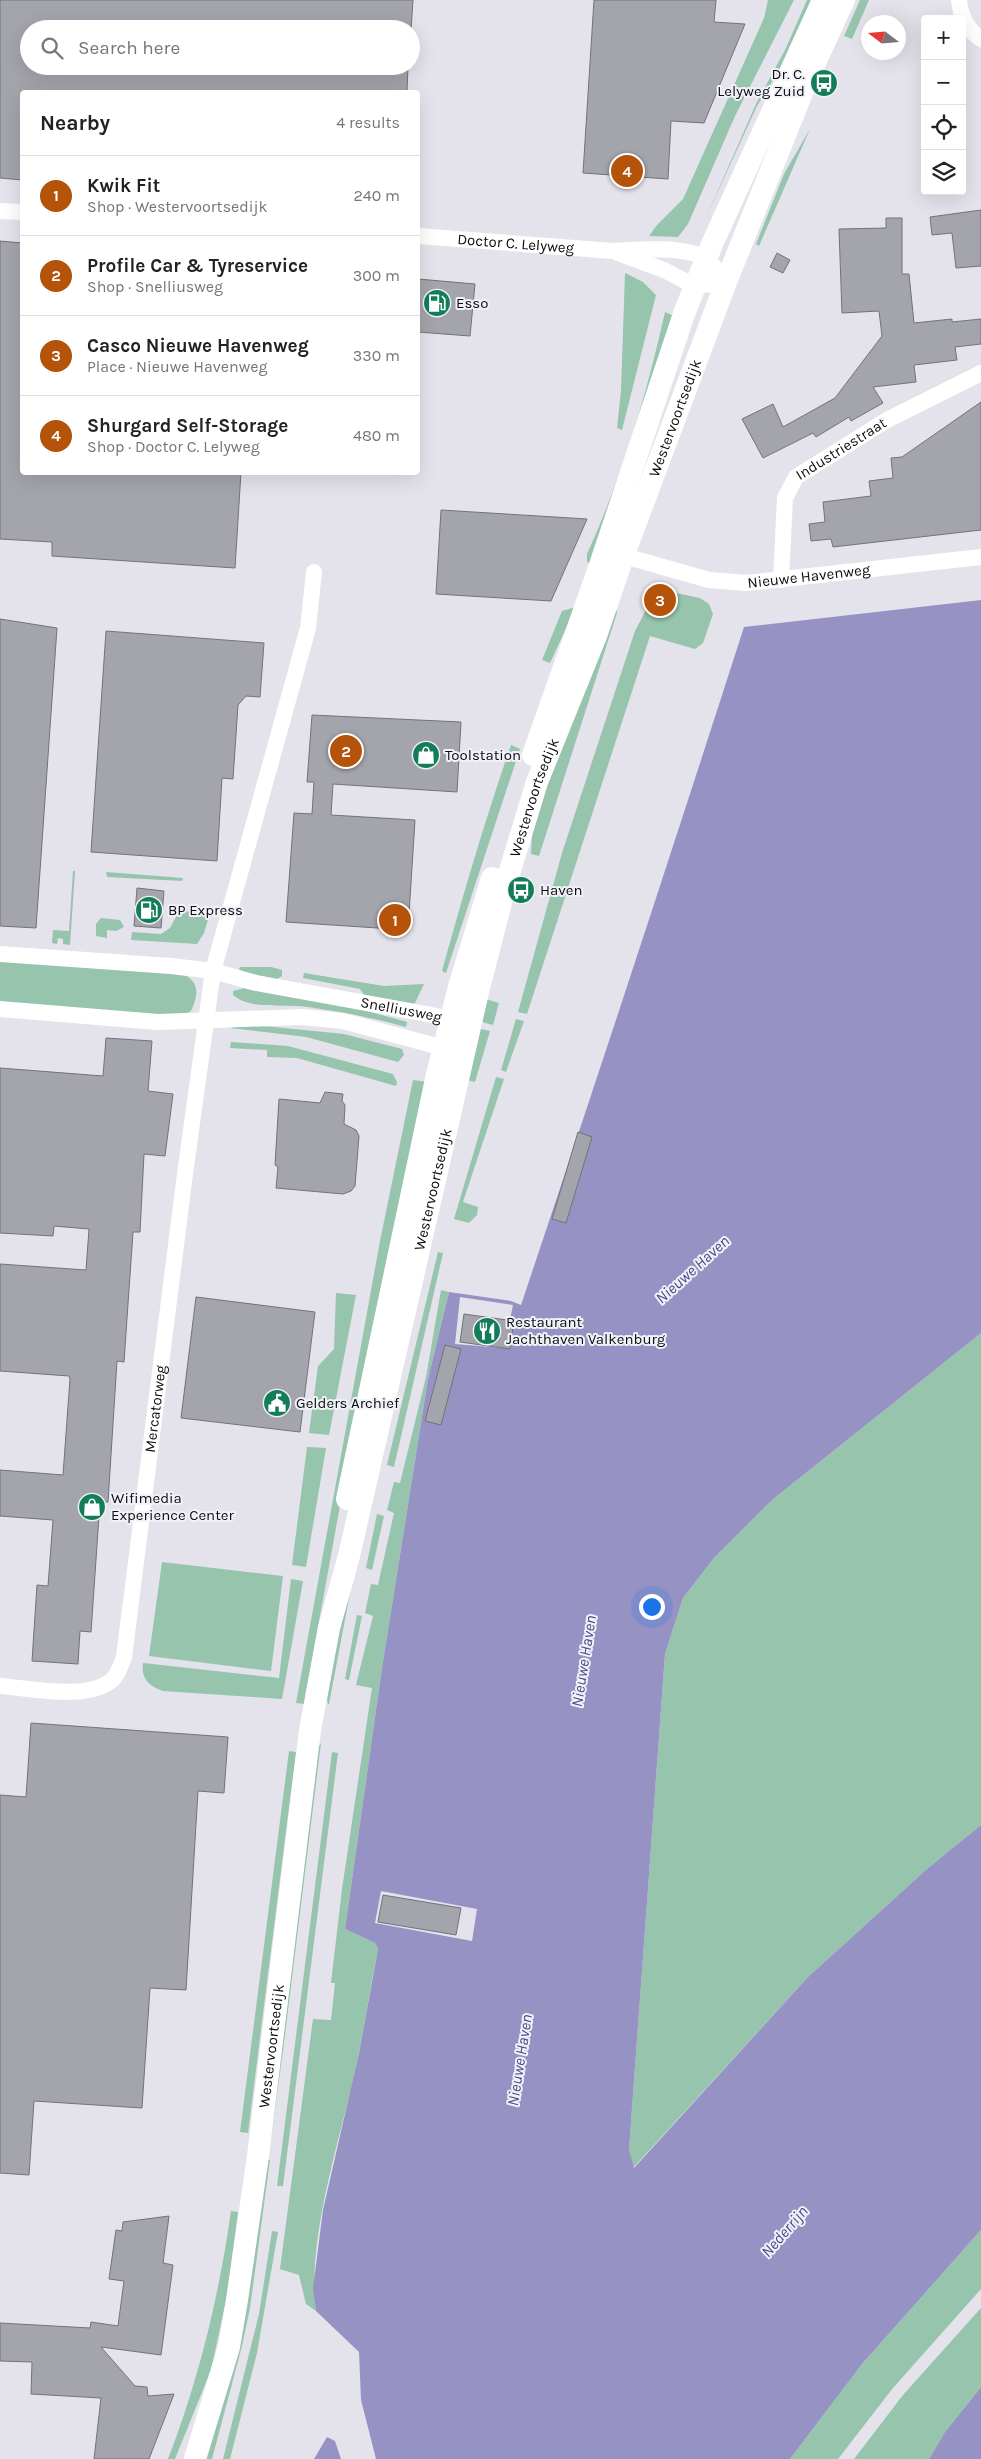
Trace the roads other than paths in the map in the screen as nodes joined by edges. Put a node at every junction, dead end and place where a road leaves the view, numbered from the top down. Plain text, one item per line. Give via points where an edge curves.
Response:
1 (823, 0) edge
2 (844, 0) edge
3 (959, 0) edge
4 (981, 39) edge
5 (0, 211) edge
6 (20, 212) edge
7 (420, 236) edge
8 (614, 251) junction
9 (706, 259) junction
10 (726, 282) junction
11 (695, 286) junction
12 (981, 373) edge
13 (622, 555) junction
14 (981, 557) edge
15 (314, 572) dead end
16 (781, 580) junction
17 (0, 954) edge
18 (213, 972) junction
19 (0, 1010) edge
20 (451, 1020) junction
21 (207, 1021) junction
22 (468, 1039) junction
23 (444, 1048) junction
24 (329, 1628) junction
25 (0, 1686) edge
26 (195, 2459) edge

1 - 9 main road, Westervoortsedijk
2 - 10 main road, Westervoortsedijk via 808,78
3 - 4 street via 959,10 972,33
5 - 6 street
7 - 8 street, Doctor C. Lelyweg
8 - 9 street, Doctor C. Lelyweg via 686,252
8 - 11 street, Doctor C. Lelyweg
9 - 10 street
9 - 11 main road, Westervoortsedijk
10 - 11 street
10 - 13 main road, Westervoortsedijk
11 - 13 main road, Westervoortsedijk
12 - 16 street, Industriestraat via 887,420 796,477 785,498
13 - 16 street, Nieuwe Havenweg via 709,580 731,583
13 - 20 main road, Westervoortsedijk via 516,801
13 - 22 main road, Westervoortsedijk via 596,636 538,782 505,887
14 - 16 street, Nieuwe Havenweg
15 - 18 street via 308,628
17 - 18 street, Snelliusweg
18 - 20 street, Snelliusweg
18 - 21 street
19 - 21 street, Snelliusweg via 158,1022
20 - 22 street, Snelliusweg
20 - 23 main road, Westervoortsedijk
21 - 23 street, Snelliusweg via 302,1017 343,1022
21 - 25 street, Mercatorweg via 184,1174 124,1658 115,1677 93,1690 78,1692
22 - 23 street, Snelliusweg
22 - 24 main road, Westervoortsedijk via 349,1556
23 - 24 main road, Westervoortsedijk via 356,1449 337,1549
24 - 26 main road, Westervoortsedijk via 310,1730 258,2156 237,2300 229,2347

